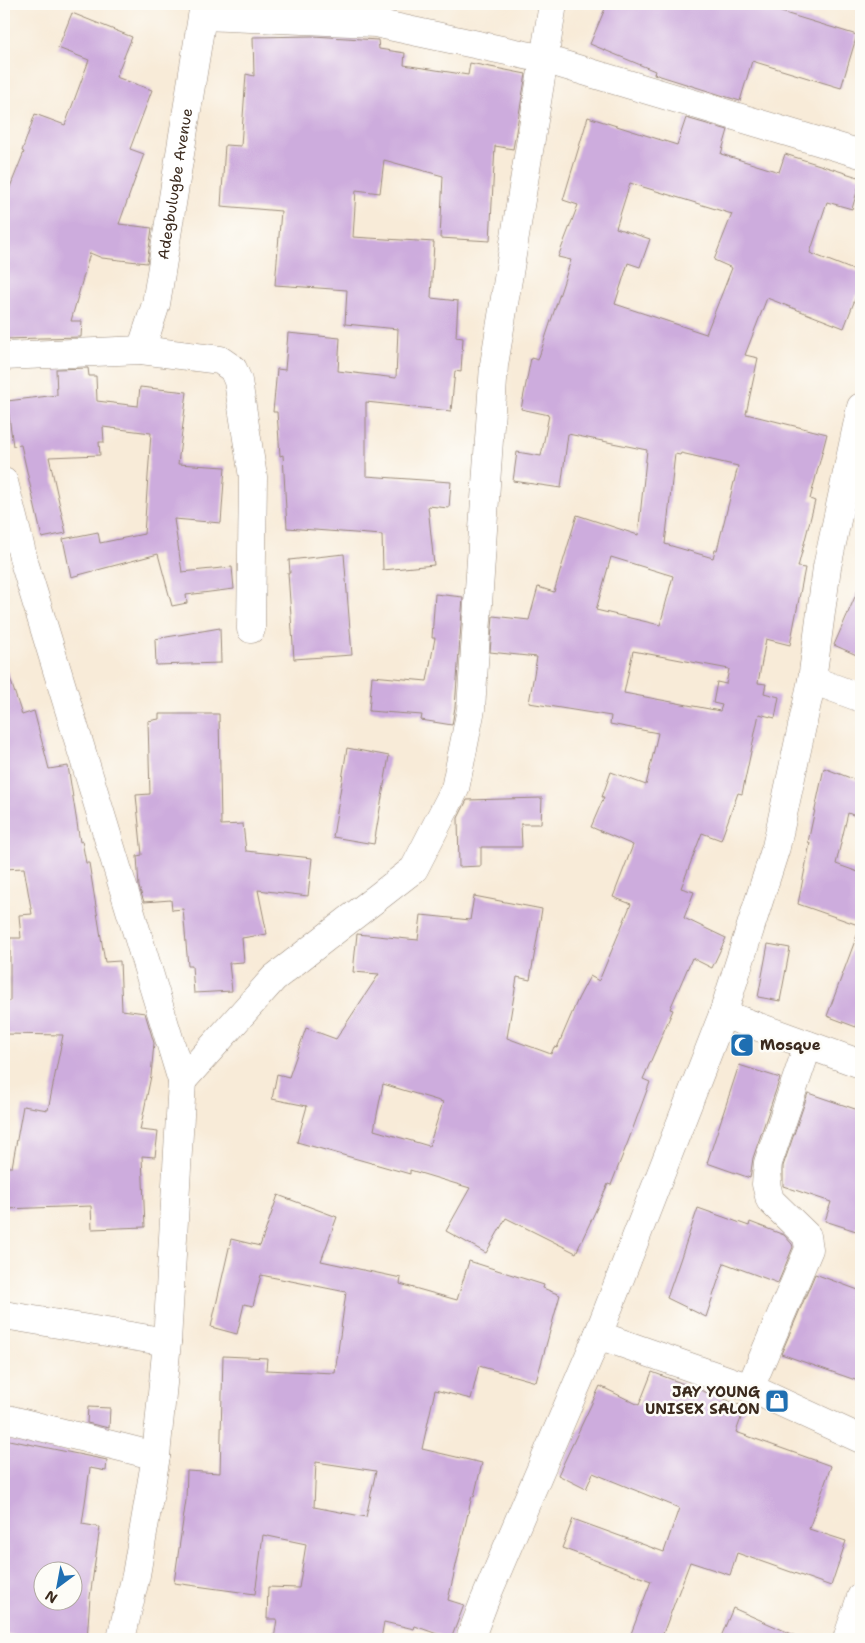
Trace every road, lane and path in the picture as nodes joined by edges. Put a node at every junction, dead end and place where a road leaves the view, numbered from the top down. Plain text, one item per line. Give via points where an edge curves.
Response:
1 (553, 4) edge
2 (204, 10) edge
3 (544, 59) junction
4 (861, 154) edge
5 (141, 350) junction
6 (4, 356) edge
7 (861, 407) edge
8 (4, 482) edge
9 (251, 629) dead end
10 (812, 680) junction
11 (861, 698) edge
12 (723, 1014) junction
13 (808, 1045) junction
14 (861, 1064) edge
15 (182, 1081) junction
16 (4, 1315) edge
17 (598, 1335) junction
18 (167, 1342) junction
19 (750, 1388) junction
20 (4, 1418) edge
21 (861, 1440) edge
22 (156, 1456) junction
23 (861, 1597) edge
24 (121, 1639) edge
25 (470, 1639) edge
26 (847, 1639) edge

1 - 3 street
2 - 3 street via 375,23
2 - 5 street, Adegbulugbe Avenue via 156,304
3 - 4 street
3 - 15 street via 494,365 472,708 455,789 414,869 274,978
5 - 6 street
5 - 9 street via 220,360 233,369 238,381 253,478
7 - 10 street via 827,567
8 - 15 street via 25,565
10 - 11 street
10 - 12 street via 776,847
12 - 13 street
12 - 17 street
13 - 14 street
13 - 19 street via 768,1163 766,1184 770,1200 807,1236 809,1249
15 - 18 street
16 - 18 street
17 - 19 street
17 - 25 street
18 - 22 street
19 - 21 street
20 - 22 street
22 - 24 street via 136,1575
23 - 26 street

